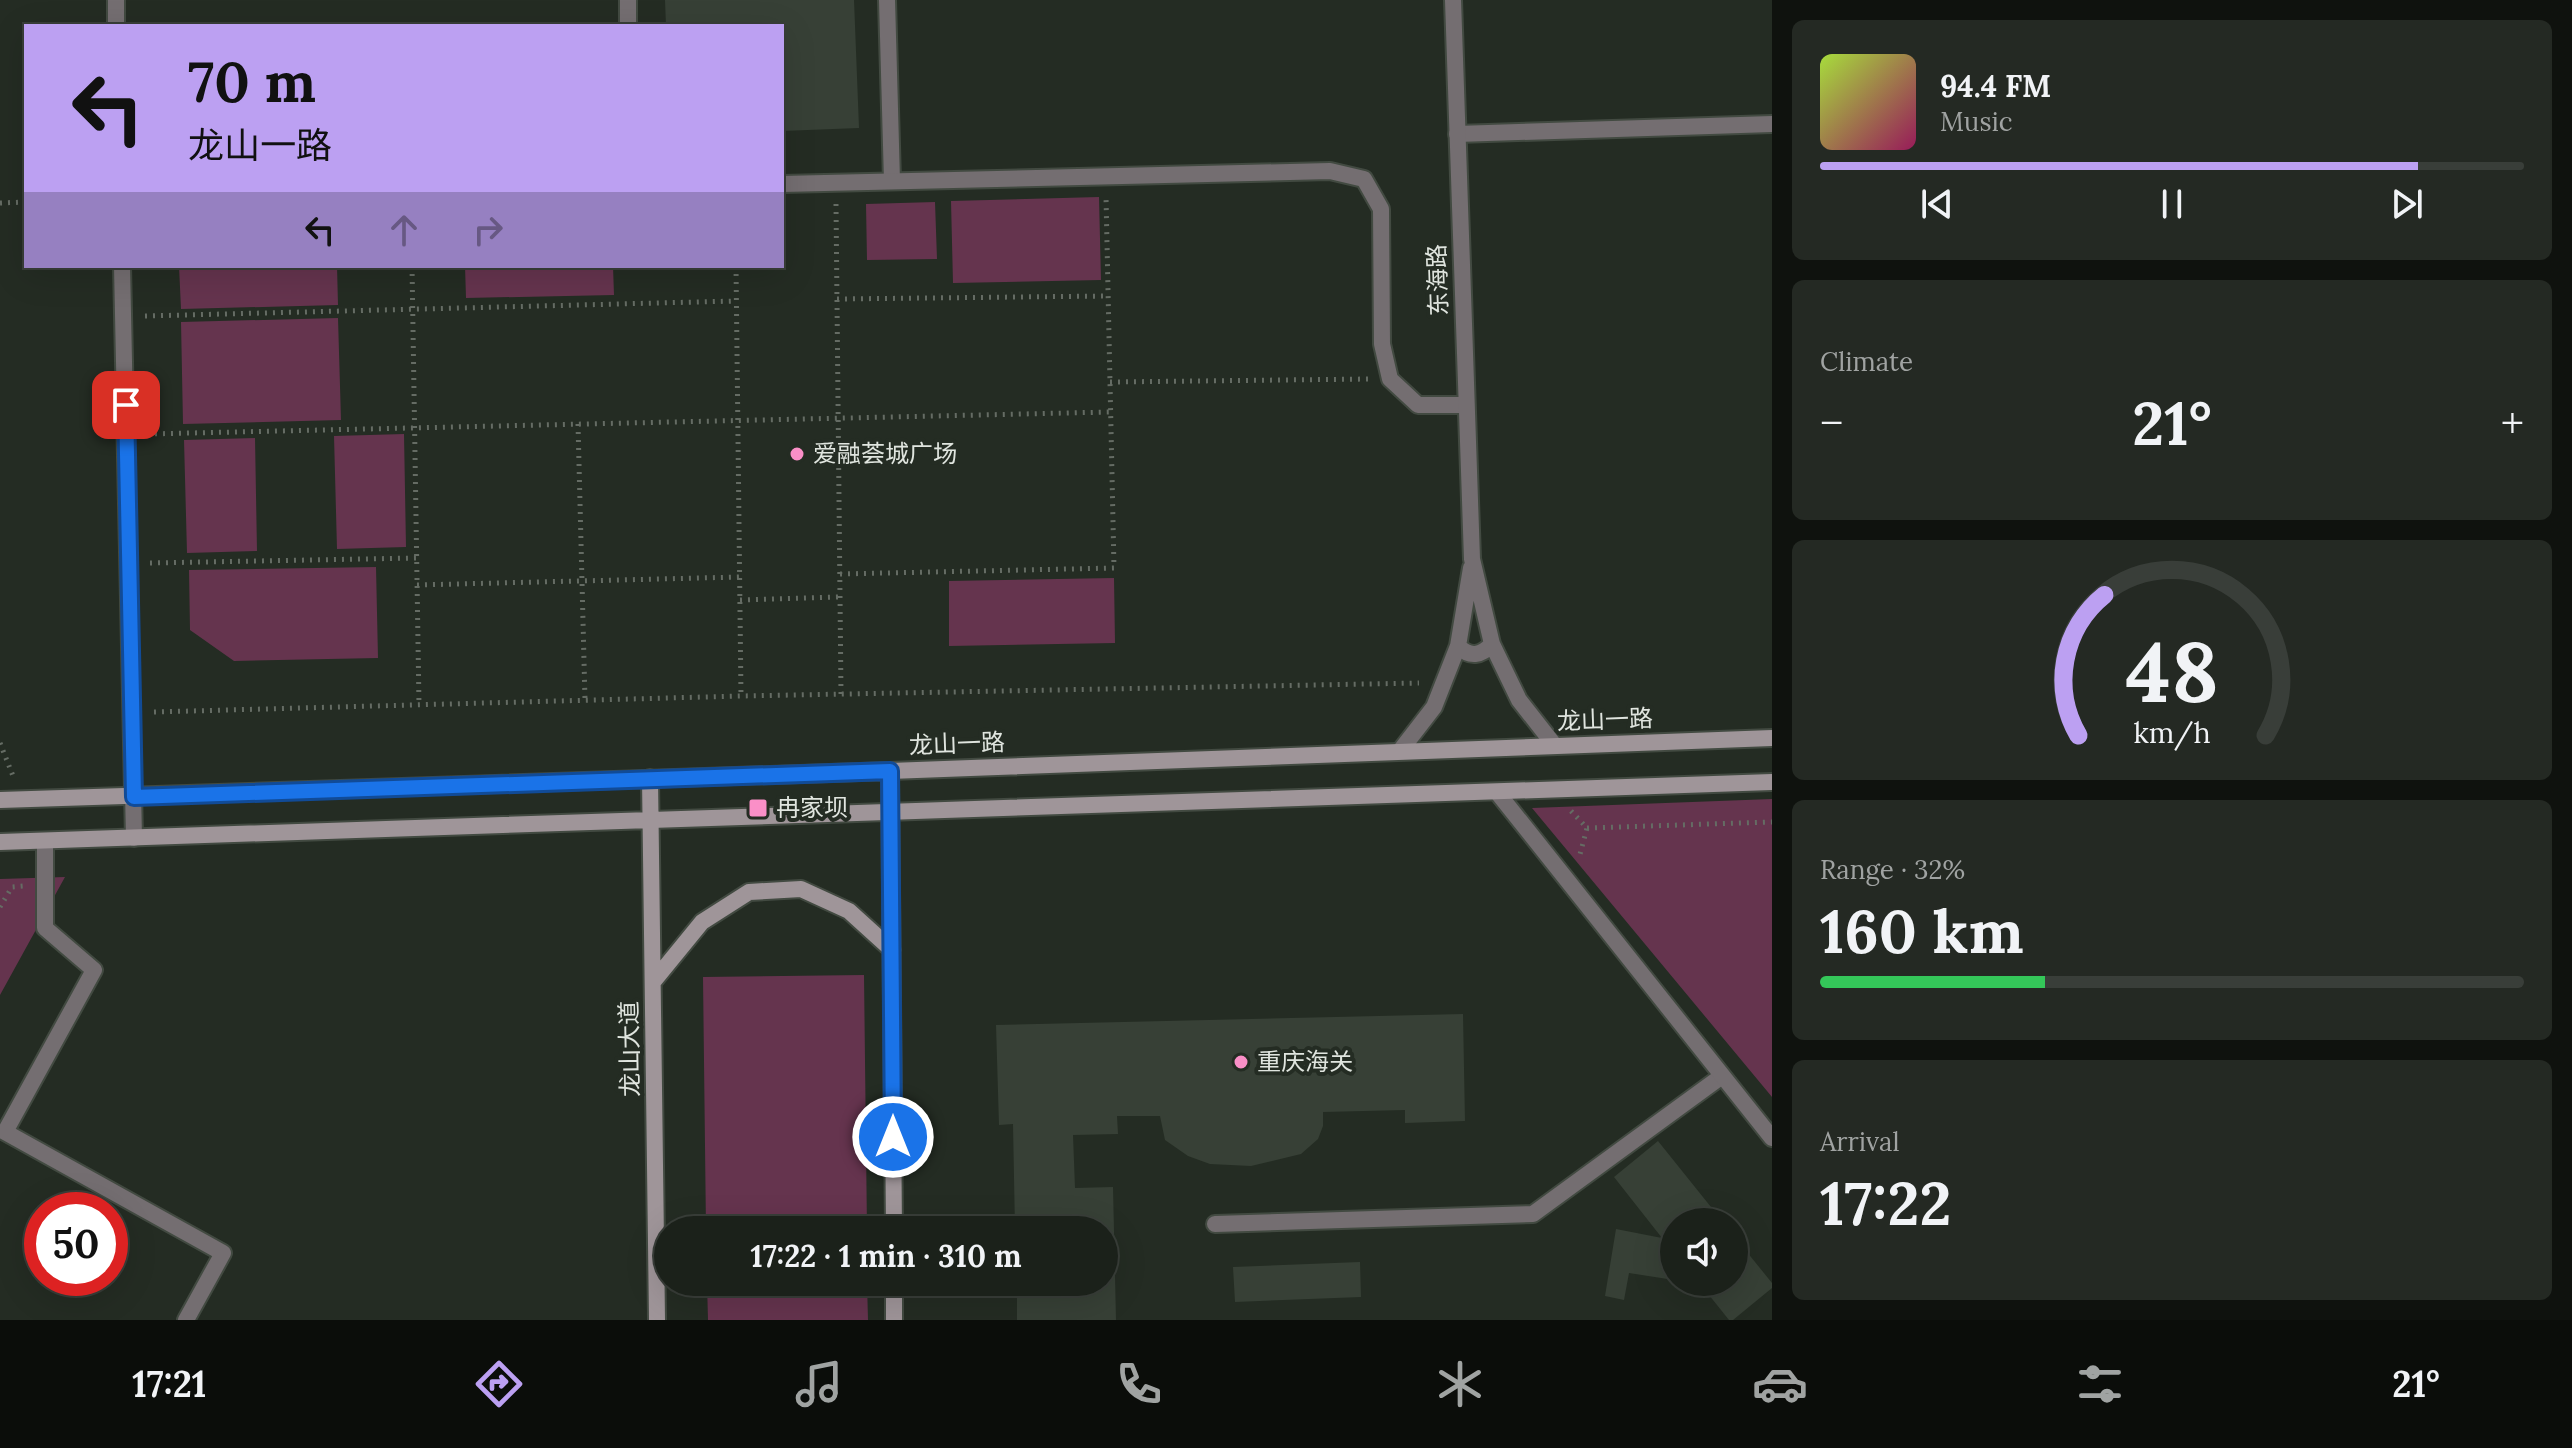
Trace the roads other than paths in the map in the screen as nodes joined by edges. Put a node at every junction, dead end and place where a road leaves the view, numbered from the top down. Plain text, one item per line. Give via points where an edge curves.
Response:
1 (116, 0) edge
2 (628, 0) edge
3 (887, 0) edge
4 (1453, 0) edge
5 (116, 24) edge
6 (628, 24) edge
7 (1772, 124) edge
8 (1457, 134) junction
9 (892, 181) junction
10 (784, 184) edge
11 (122, 268) edge
12 (1466, 405) junction
13 (1472, 559) junction
14 (1492, 644) junction
15 (1458, 646) junction
16 (1772, 738) edge
17 (1555, 746) junction
18 (1400, 751) junction
19 (890, 771) junction
20 (650, 778) junction
21 (1772, 782) edge
22 (1497, 792) junction
23 (134, 797) junction
24 (0, 800) edge
25 (892, 811) junction
26 (651, 818) junction
27 (134, 838) junction
28 (45, 841) junction
29 (0, 842) edge
30 (892, 950) junction
31 (653, 982) junction
32 (1722, 1076) junction
33 (1772, 1138) edge
34 (894, 1216) edge
35 (1215, 1224) dead end
36 (894, 1296) edge
37 (186, 1320) edge
38 (657, 1320) edge
39 (894, 1320) edge

1 - 5 street
2 - 6 street
3 - 9 street
4 - 8 street, 东海路
7 - 8 street
8 - 12 street, 东海路
9 - 10 street
9 - 12 street via 1330,171 1364,179 1381,209 1382,344 1390,379 1418,405
11 - 23 street
12 - 13 street, 东海路
13 - 14 street
13 - 15 street
14 - 15 street via 1475,655
14 - 17 street via 1519,700
15 - 18 street via 1434,707
16 - 17 main road, 龙山一路
17 - 18 main road, 龙山一路
18 - 19 main road, 龙山一路
19 - 20 main road, 龙山一路
19 - 25 main road
20 - 23 main road, 龙山一路
20 - 26 main road, 龙山大道
21 - 22 main road
22 - 25 main road
22 - 32 street
23 - 24 main road, 龙山一路
23 - 27 street
25 - 26 main road
25 - 30 main road
26 - 27 main road
26 - 31 main road, 龙山大道
27 - 28 main road
28 - 29 main road
28 - 37 street via 45,928 94,970 5,1132 223,1253
30 - 31 main road via 849,911 801,889 749,892 702,922
30 - 34 main road
31 - 38 main road, 龙山大道
32 - 33 street
32 - 35 street via 1533,1214
36 - 39 main road

